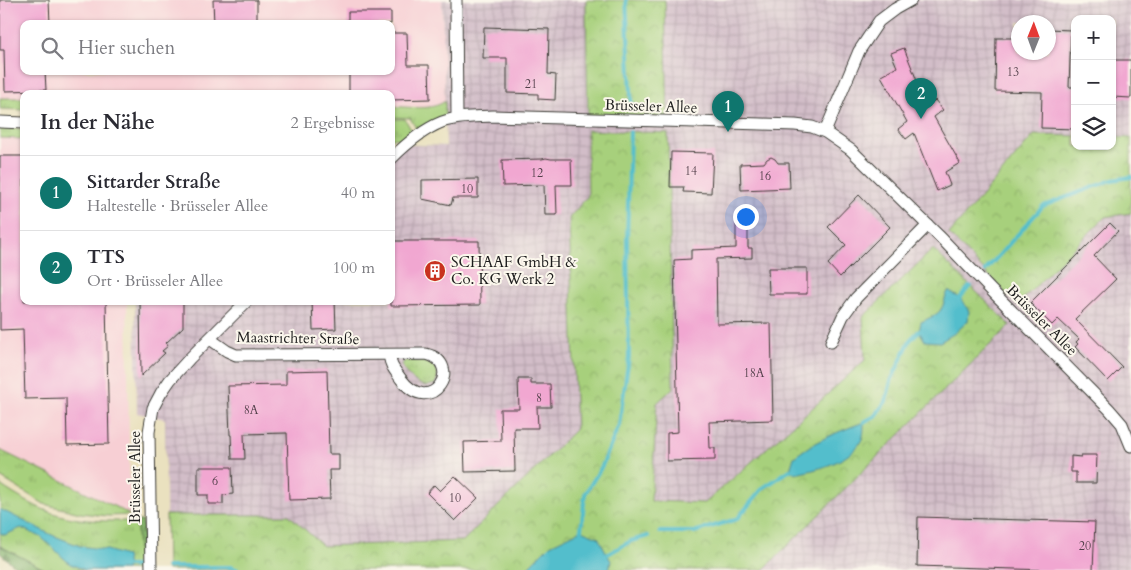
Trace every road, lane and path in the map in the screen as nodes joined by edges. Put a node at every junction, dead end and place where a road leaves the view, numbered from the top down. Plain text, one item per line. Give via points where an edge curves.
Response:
1 (456, 0) edge
2 (911, 0) edge
3 (457, 118) junction
4 (0, 122) edge
5 (20, 123) edge
6 (825, 132) junction
7 (395, 152) edge
8 (928, 225) junction
9 (243, 305) edge
10 (210, 339) junction
11 (830, 342) dead end
12 (389, 355) junction
13 (1130, 442) edge
14 (151, 570) edge

1 - 3 street
2 - 6 street via 879,21 859,51
3 - 6 street, Brüsseler Allee via 493,116 795,124
3 - 7 street, Brüsseler Allee via 418,135
4 - 5 street
6 - 8 street, Brüsseler Allee via 851,150
8 - 11 street via 856,298
8 - 13 street, Brüsseler Allee via 1109,409 1122,424
9 - 10 street, Brüsseler Allee
10 - 12 street, Maastrichter Straße via 236,355
10 - 14 street, Brüsseler Allee via 170,380 152,413 148,432
12 - 12 street, Maastrichter Straße via 432,356 444,370 442,382 428,394 416,392 391,366

